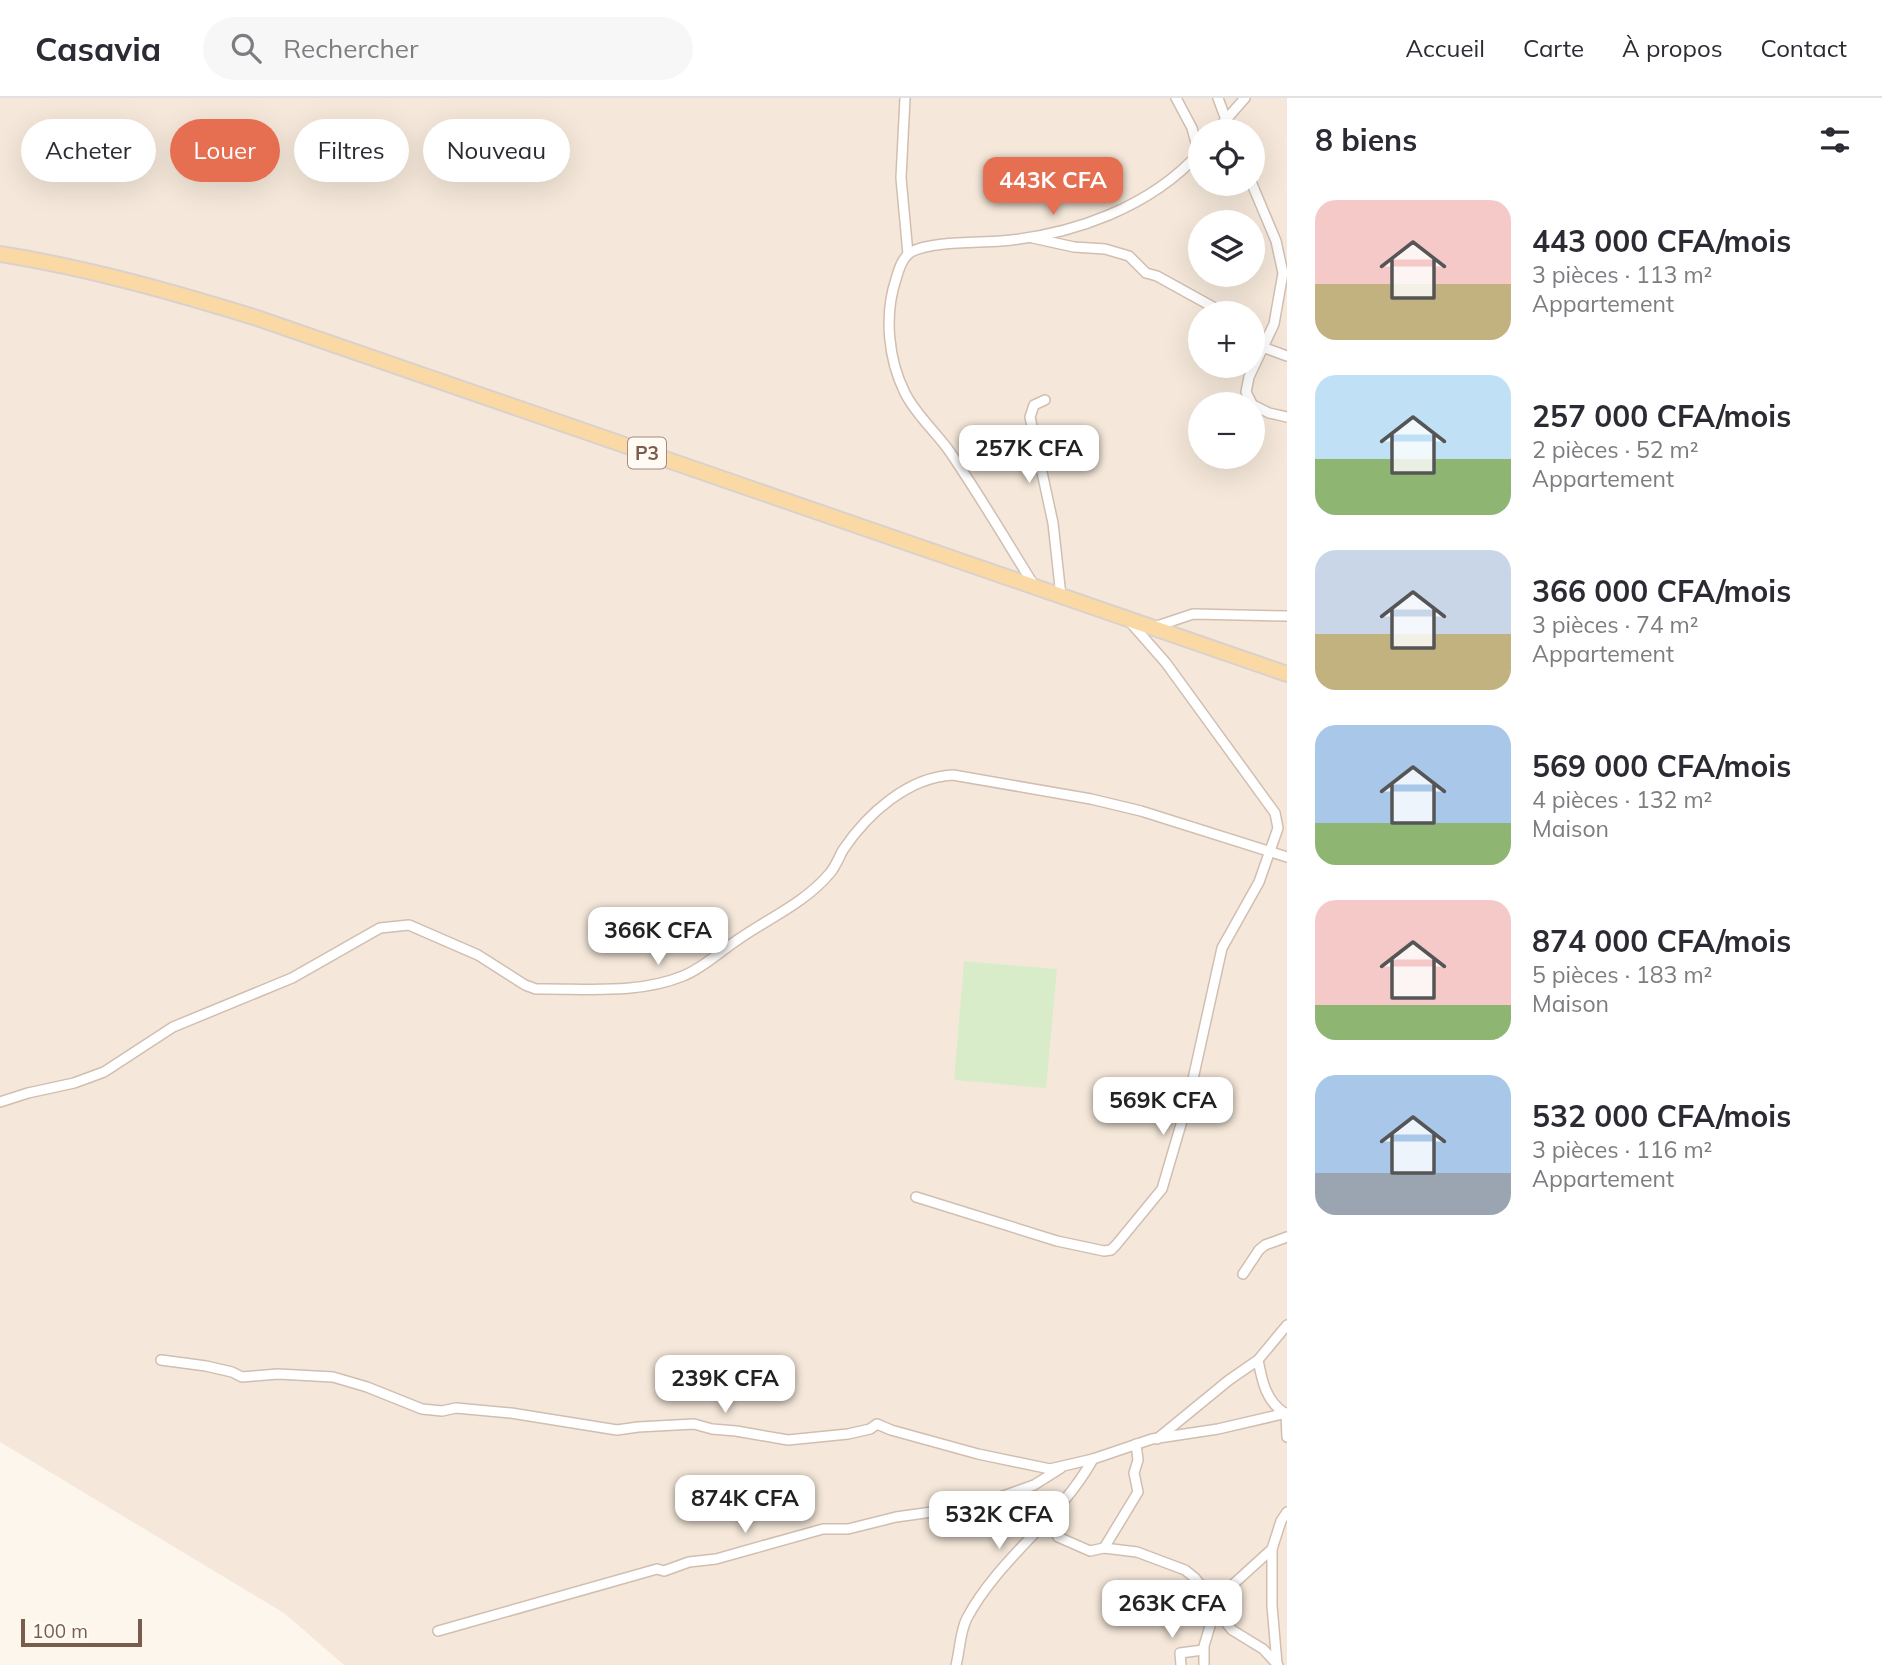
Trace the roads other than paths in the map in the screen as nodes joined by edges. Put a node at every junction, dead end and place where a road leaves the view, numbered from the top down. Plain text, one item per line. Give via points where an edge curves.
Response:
1 (905, 98) edge
2 (1176, 98) edge
3 (1218, 98) edge
4 (1245, 98) edge
5 (1225, 119) joint
6 (1188, 120) edge
7 (1188, 164) edge
8 (1257, 196) edge
9 (1031, 237) junction
10 (0, 254) edge
11 (908, 254) junction
12 (1285, 275) edge
13 (1200, 301) edge
14 (1265, 348) joint
15 (1287, 356) edge
16 (1045, 400) dead end
17 (1265, 411) edge
18 (1287, 417) edge
19 (1035, 587) junction
20 (1061, 596) junction
21 (1287, 616) edge
22 (1127, 618) junction
23 (1154, 627) junction
24 (1287, 674) edge
25 (1270, 852) junction
26 (1287, 857) edge
27 (0, 1102) edge
28 (916, 1197) dead end
29 (1287, 1237) edge
30 (1243, 1274) dead end
31 (1287, 1325) edge
32 (161, 1360) dead end
33 (1258, 1360) junction
34 (1286, 1414) edge
35 (1287, 1437) edge
36 (1156, 1440) junction
37 (1136, 1444) junction
38 (1093, 1459) junction
39 (1062, 1467) junction
40 (1287, 1512) edge
41 (1050, 1517) junction
42 (1104, 1548) junction
43 (1272, 1549) junction
44 (1209, 1602) junction
45 (438, 1631) dead end
46 (1275, 1637) junction
47 (1263, 1649) junction
48 (1203, 1650) junction
49 (1278, 1664) edge
50 (956, 1665) edge
51 (1181, 1665) edge
52 (1204, 1665) edge

1 - 11 street via 901,178
2 - 6 street
3 - 5 street
4 - 5 street
7 - 9 street via 1110,215
8 - 12 street
9 - 11 street via 957,243
9 - 13 street via 1129,256 1146,274
10 - 19 main road, P3 via 96,272 245,314
11 - 19 street via 891,292 889,312 899,380
12 - 14 street
14 - 15 street
16 - 20 street via 1034,405 1030,417 1053,523
17 - 18 street
19 - 20 main road, P3
20 - 22 main road, P3
21 - 23 street via 1192,614
22 - 23 main road, P3
22 - 25 street via 1166,663 1275,813 1278,828
23 - 24 main road, P3
25 - 26 street
25 - 27 street via 1091,799 936,775 887,801 844,849 831,872 805,897 682,976 637,988 536,989 409,925 380,928 292,978 173,1027 104,1072
25 - 28 street via 1259,882 1222,948 1189,1097 1162,1189 1111,1250 1078,1247
29 - 30 street via 1259,1250
31 - 33 street
32 - 39 street via 242,1377 332,1377 422,1409 511,1413 617,1430 694,1424 788,1440 848,1434 877,1424 978,1454 1037,1467
33 - 34 street via 1269,1397
33 - 36 street
34 - 35 street
34 - 36 street
36 - 37 street
37 - 38 street
37 - 42 street via 1138,1492
38 - 39 street
38 - 41 street
39 - 45 street via 1034,1485 975,1506 848,1529 804,1532
40 - 43 street
41 - 42 street via 1058,1537 1090,1551
41 - 50 street via 989,1584 966,1619
42 - 44 street via 1137,1552 1185,1570 1206,1591
43 - 44 street
43 - 46 street
44 - 47 street via 1233,1630
44 - 48 street via 1210,1626
46 - 47 street
46 - 49 street
47 - 49 street
48 - 51 street via 1180,1653
48 - 52 street

